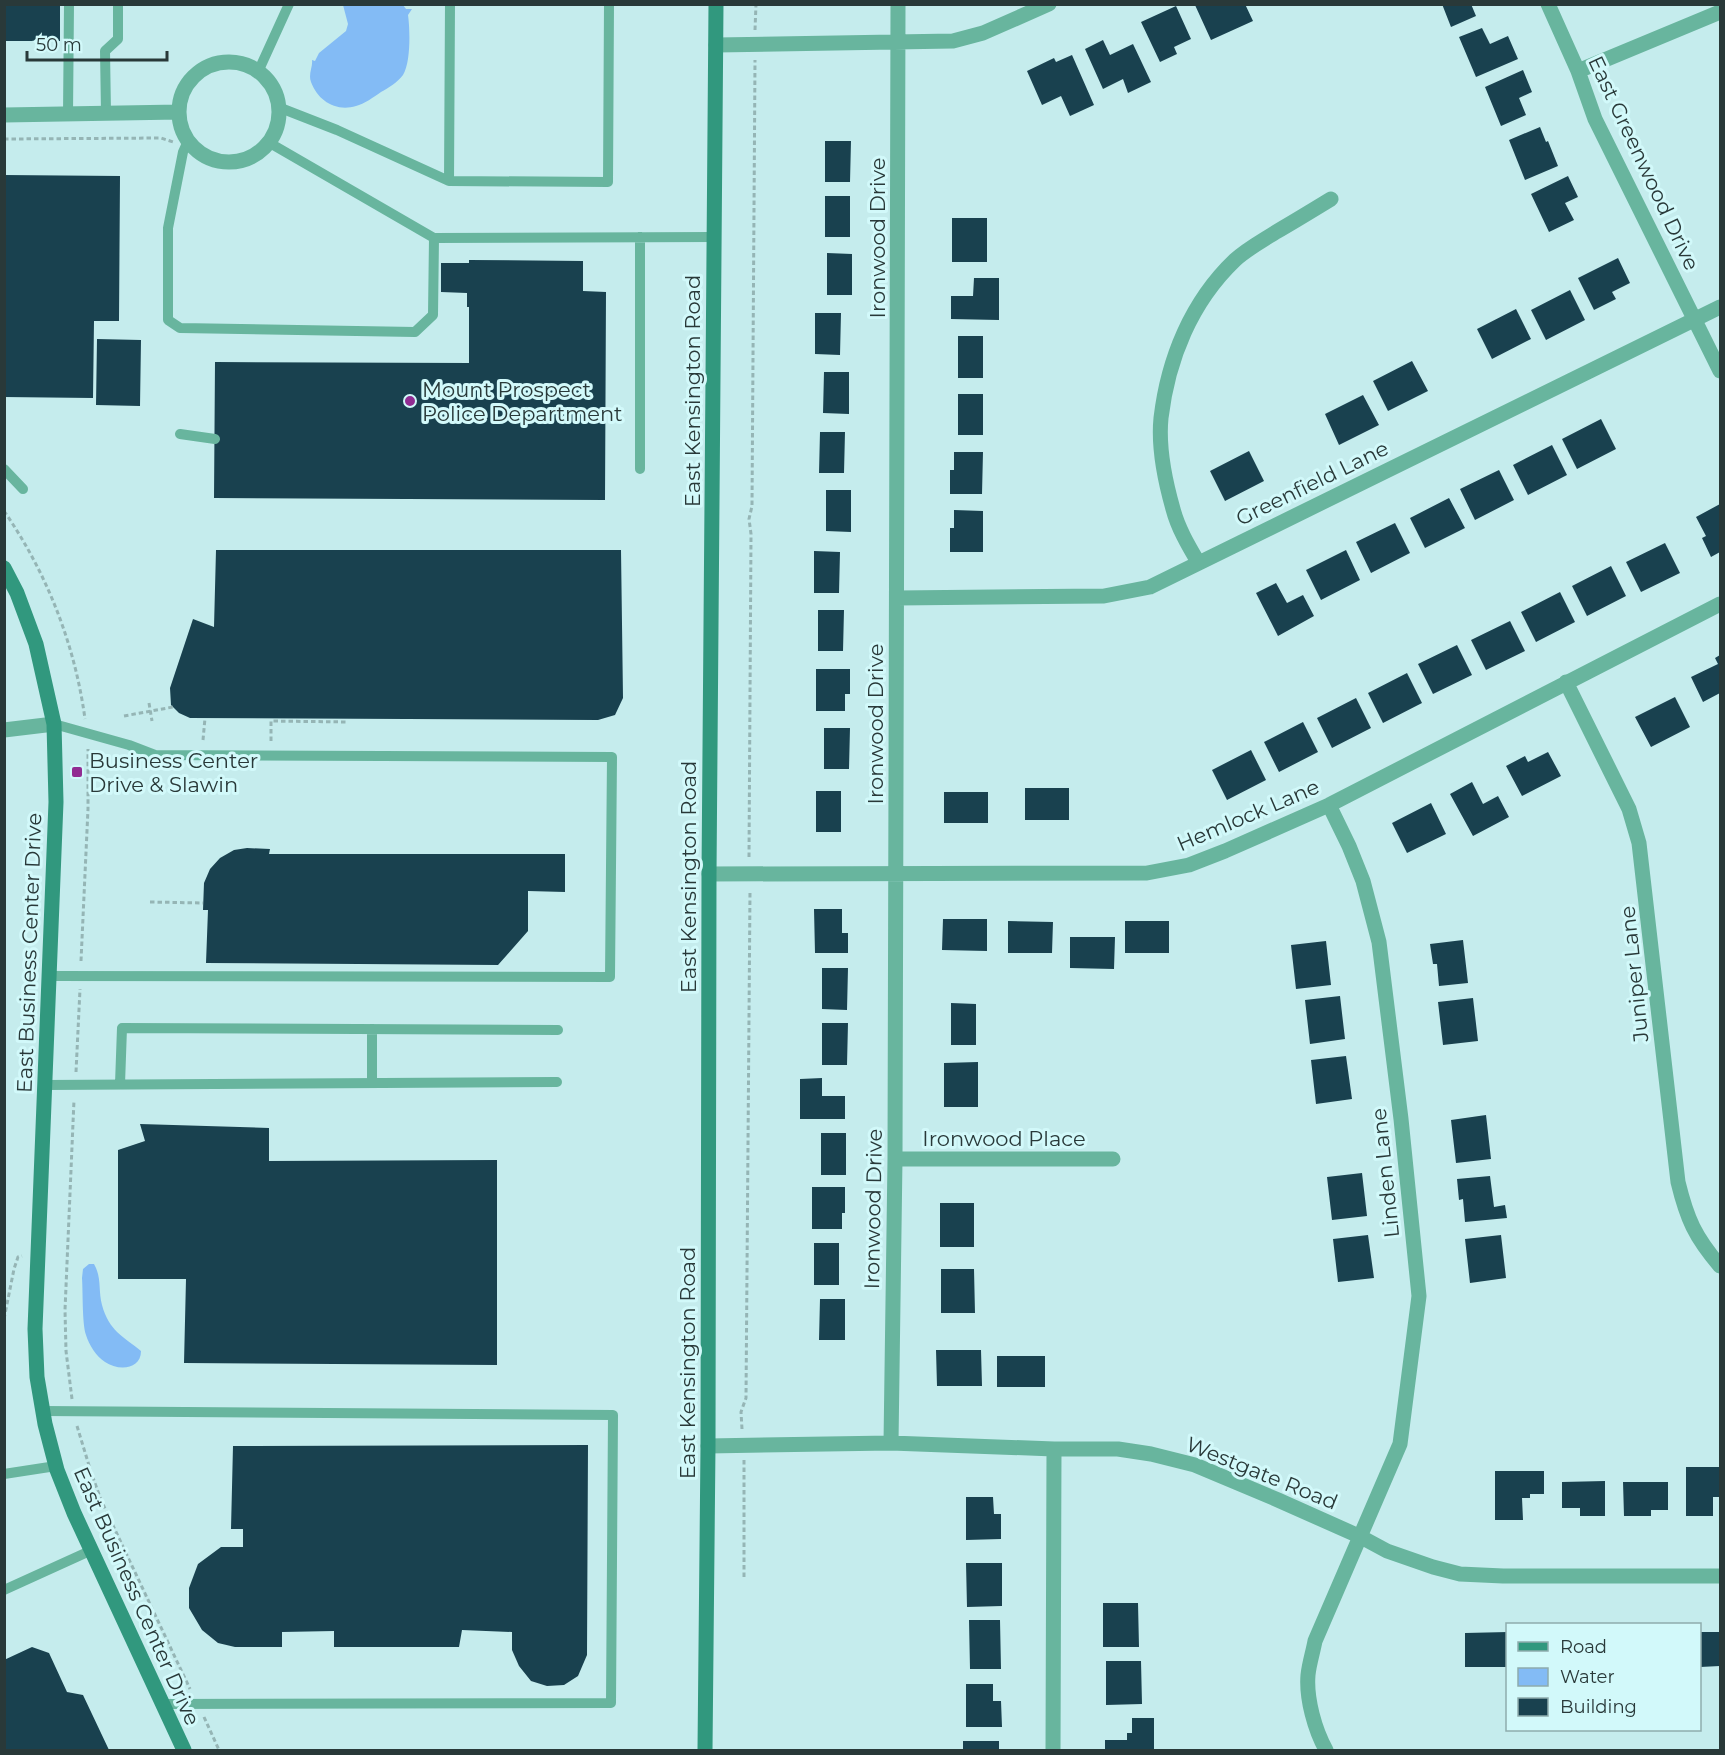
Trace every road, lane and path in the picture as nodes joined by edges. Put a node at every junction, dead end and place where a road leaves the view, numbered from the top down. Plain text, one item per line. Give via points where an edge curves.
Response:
1 (69, 4) edge
2 (118, 4) edge
3 (289, 4) edge
4 (450, 4) edge
5 (609, 4) edge
6 (716, 4) edge
7 (756, 4) edge
8 (898, 4) edge
9 (1049, 4) edge
10 (1548, 4) edge
11 (1720, 12) edge
12 (898, 42) junction
13 (755, 44) junction
14 (716, 45) junction
15 (1578, 71) junction
16 (258, 72) junction
17 (278, 107) junction
18 (179, 112) junction
19 (106, 113) junction
20 (68, 114) junction
21 (4, 115) edge
22 (4, 139) edge
23 (268, 142) junction
24 (185, 146) junction
25 (449, 181) junction
26 (1331, 199) dead end
27 (640, 237) junction
28 (714, 237) junction
29 (434, 238) junction
30 (1720, 307) edge
31 (1695, 318) junction
32 (1720, 371) edge
33 (180, 435) dead end
34 (215, 439) dead end
35 (4, 469) edge
36 (640, 469) dead end
37 (23, 489) dead end
38 (4, 511) edge
39 (1198, 562) junction
40 (4, 568) edge
41 (897, 598) junction
42 (1720, 604) edge
43 (1566, 682) junction
44 (149, 703) dead end
45 (173, 707) dead end
46 (150, 711) junction
47 (124, 716) dead end
48 (205, 718) dead end
49 (152, 721) dead end
50 (348, 722) dead end
51 (54, 724) junction
52 (4, 730) edge
53 (87, 733) junction
54 (202, 755) junction
55 (271, 756) junction
56 (1329, 805) junction
57 (709, 874) junction
58 (750, 874) junction
59 (896, 875) junction
60 (150, 902) dead end
61 (203, 903) dead end
62 (49, 976) junction
63 (80, 976) junction
64 (372, 1029) junction
65 (558, 1030) dead end
66 (557, 1082) dead end
67 (372, 1083) junction
68 (45, 1084) junction
69 (75, 1084) junction
70 (120, 1084) junction
71 (895, 1159) junction
72 (1113, 1159) dead end
73 (1720, 1266) edge
74 (12, 1288) dead end
75 (4, 1319) edge
76 (43, 1411) junction
77 (74, 1411) junction
78 (891, 1443) junction
79 (743, 1445) junction
80 (708, 1446) junction
81 (1054, 1449) junction
82 (56, 1466) junction
83 (4, 1474) edge
84 (1361, 1537) junction
85 (92, 1551) junction
86 (1720, 1575) edge
87 (744, 1577) dead end
88 (4, 1590) edge
89 (163, 1704) junction
90 (198, 1704) junction
91 (184, 1750) edge
92 (219, 1750) edge
93 (705, 1750) edge
94 (1053, 1750) edge
95 (1326, 1750) edge

1 - 20 lane
2 - 19 lane via 118,39 105,51
3 - 16 lane
4 - 25 lane
5 - 25 lane via 608,182
6 - 14 main road, East Kensington Road
7 - 13 path
8 - 12 street, Ironwood Drive
9 - 12 street via 983,33 952,41
10 - 15 street, East Greenwood Drive
11 - 15 street
12 - 13 street
12 - 41 street, Ironwood Drive
13 - 14 street
13 - 58 path via 749,519
14 - 28 main road, East Kensington Road
15 - 31 street, East Greenwood Drive via 1595,118
16 - 17 street via 275,93
16 - 18 street via 244,64 213,64 188,83
17 - 23 street via 275,131
17 - 25 lane
18 - 19 street
18 - 24 street
19 - 20 street
20 - 21 street
22 - 24 path via 161,138
23 - 24 street via 243,160 228,162
23 - 29 lane
24 - 29 lane via 168,228 168,320 180,328 415,332 433,315
26 - 39 street via 1236,258 1200,302 1174,358 1161,420 1162,454 1173,511
27 - 28 lane
27 - 29 lane
27 - 36 lane
28 - 57 main road, East Kensington Road
30 - 31 street, Greenfield Lane
31 - 32 street, East Greenwood Drive
31 - 39 street, Greenfield Lane
33 - 34 lane
35 - 37 lane
38 - 53 path via 30,553 60,617 78,676
39 - 41 street, Greenfield Lane via 1150,587 1104,596
40 - 51 main road, East Business Center Drive via 36,644
41 - 59 street, Ironwood Drive
42 - 43 street, Hemlock Lane
43 - 56 street, Hemlock Lane
43 - 73 street, Juniper Lane via 1629,809 1639,843 1678,1182 1696,1236
44 - 46 path
45 - 46 path
46 - 47 path
46 - 49 path
48 - 54 path
50 - 55 path via 271,722
51 - 52 street
51 - 53 lane
51 - 62 main road, East Business Center Drive via 56,802
53 - 54 lane via 155,755
53 - 63 path via 88,809
54 - 55 lane
55 - 63 lane via 612,757 610,977
56 - 59 street, Hemlock Lane via 1225,851 1170,870
56 - 84 street, Linden Lane via 1363,881 1379,942 1419,1296 1400,1444
57 - 58 street, Hemlock Lane
57 - 80 main road, East Kensington Road
58 - 59 street, Hemlock Lane
58 - 79 path
59 - 71 street, Ironwood Drive
60 - 61 path
62 - 63 lane
62 - 68 main road, East Business Center Drive
63 - 69 path
64 - 65 lane
64 - 67 lane
64 - 70 lane via 122,1028
66 - 67 lane
67 - 70 lane
68 - 69 lane
68 - 76 main road, East Business Center Drive via 35,1329
69 - 70 lane
69 - 77 path via 65,1310
71 - 72 street, Ironwood Place
71 - 78 street, Ironwood Drive
74 - 75 path
76 - 77 lane
76 - 82 main road, East Business Center Drive
77 - 90 path via 101,1500
77 - 90 lane via 613,1415 610,1703
78 - 79 street, Westgate Road
78 - 81 street, Westgate Road
79 - 80 street, Westgate Road
79 - 87 path
80 - 93 main road, East Kensington Road
81 - 84 street, Westgate Road via 1118,1449 1195,1465
81 - 94 street
82 - 83 lane
82 - 85 main road, East Business Center Drive
84 - 86 street, Westgate Road via 1387,1551 1460,1574
84 - 95 street, Linden Lane via 1315,1641 1308,1676 1318,1736
85 - 88 lane
85 - 89 main road, East Business Center Drive
89 - 90 lane
89 - 91 main road, East Business Center Drive
90 - 92 path

